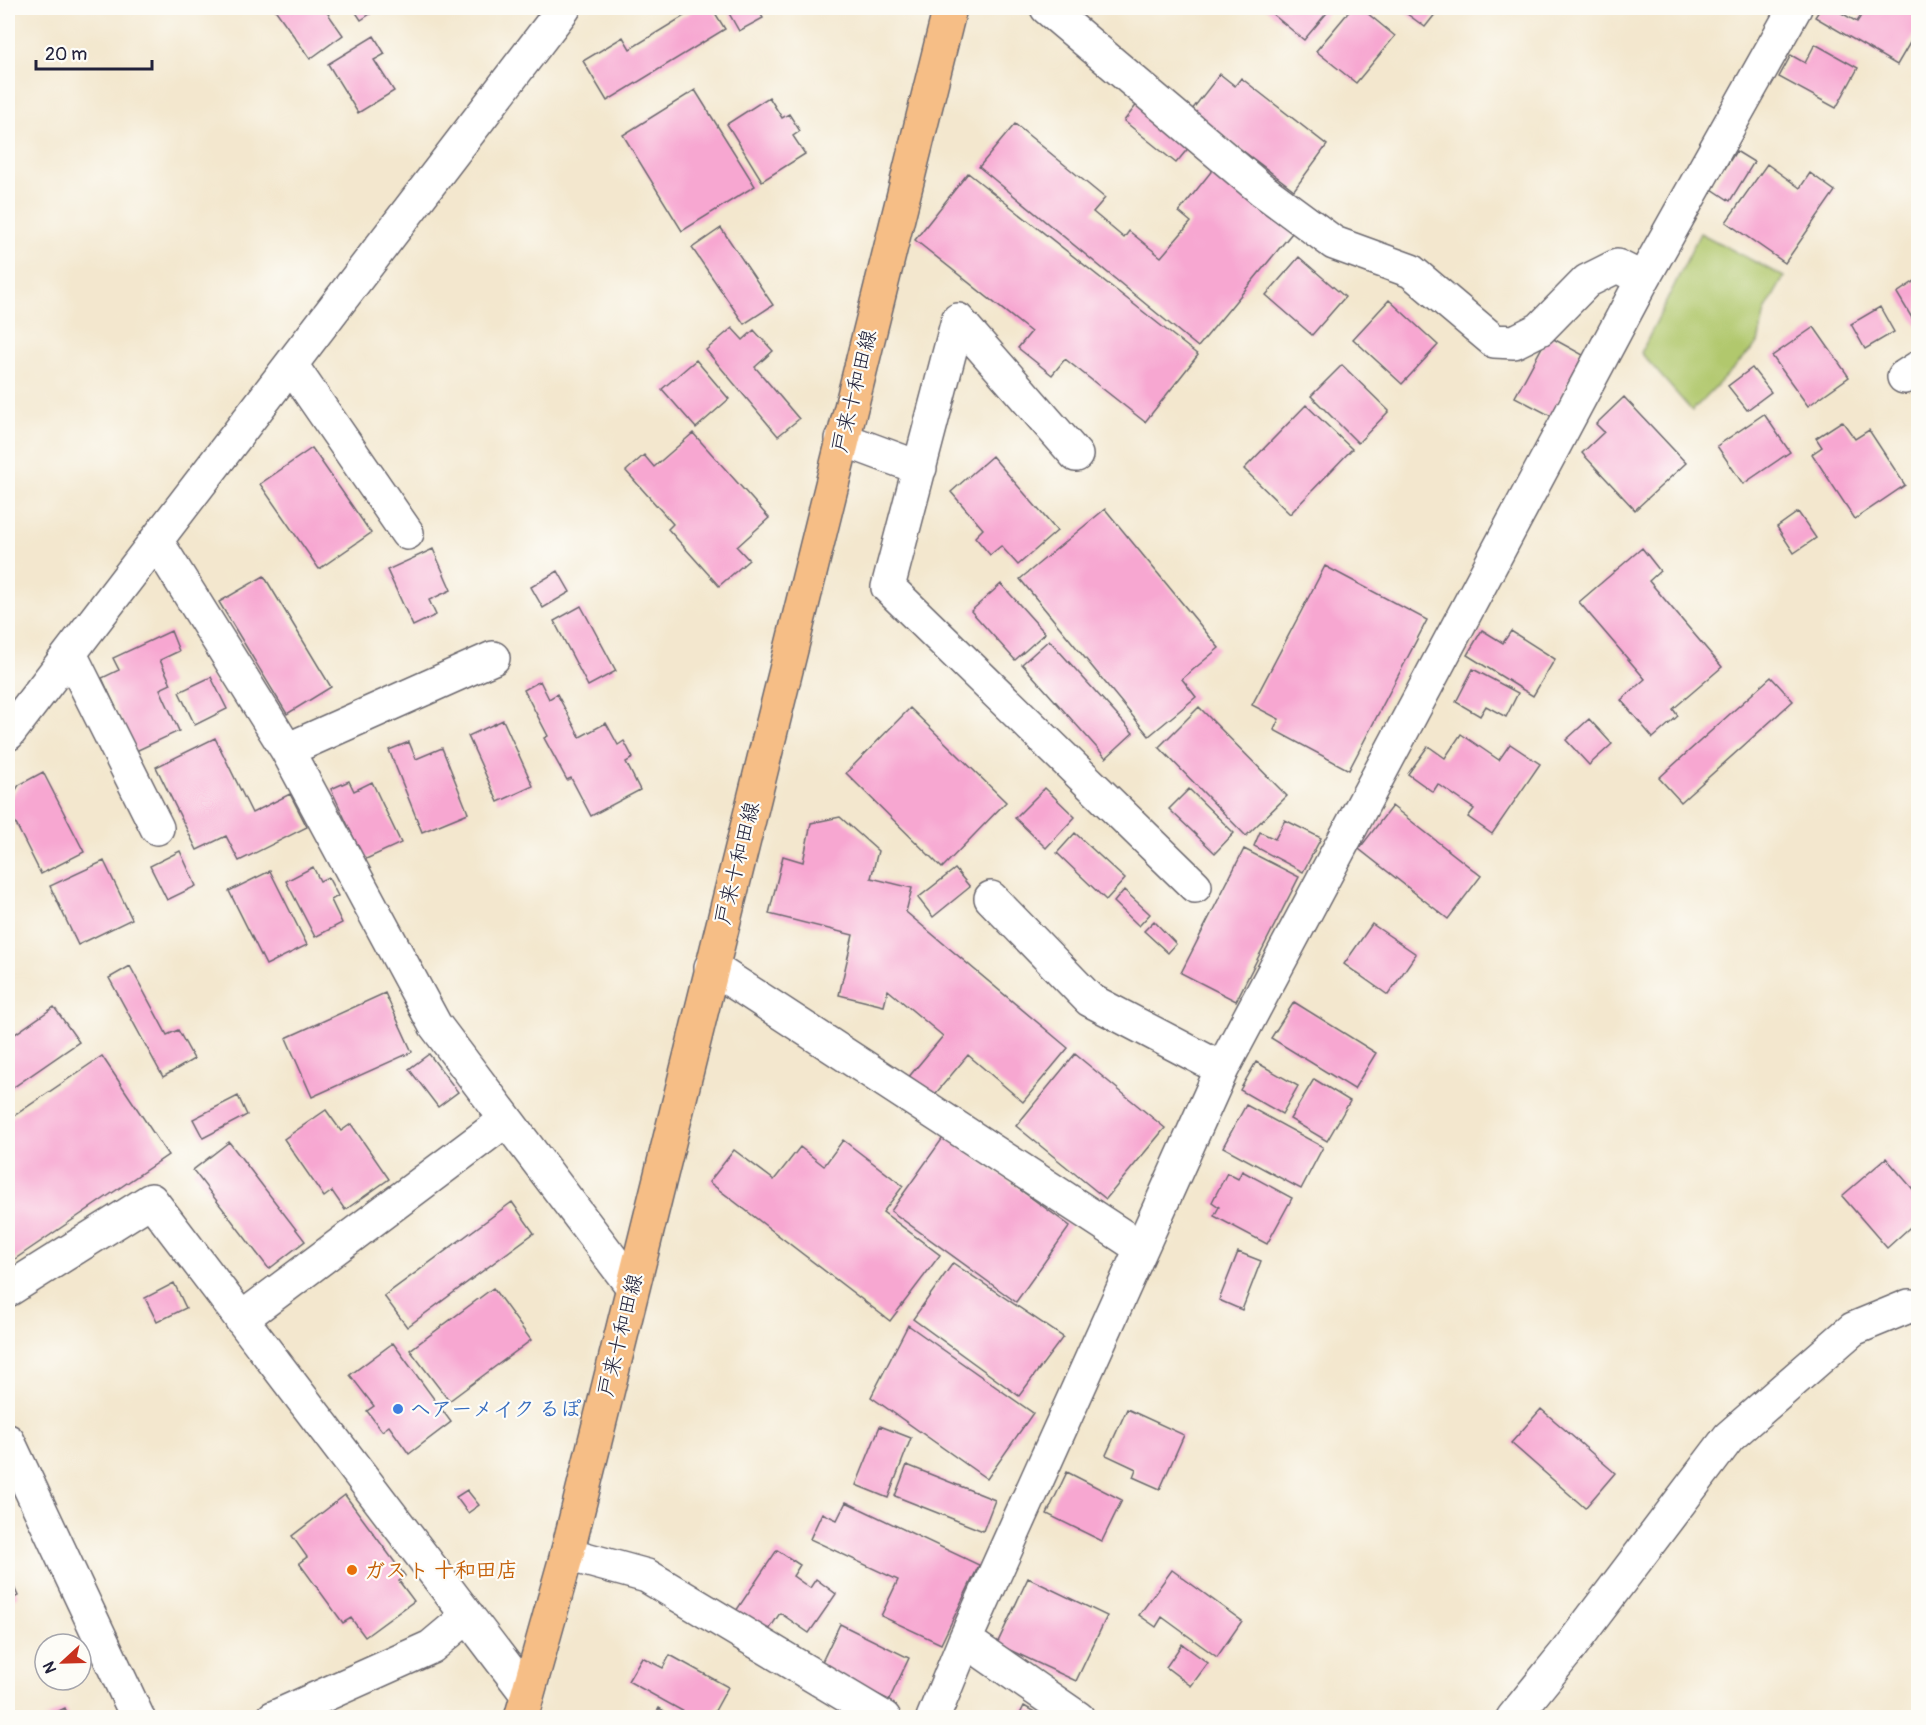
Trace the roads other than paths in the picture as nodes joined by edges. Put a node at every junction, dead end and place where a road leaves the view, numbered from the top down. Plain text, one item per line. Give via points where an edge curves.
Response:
1 (564, 8) edge
2 (950, 8) edge
3 (1047, 8) edge
4 (1795, 8) edge
5 (1643, 279) junction
6 (291, 364) junction
7 (842, 440) junction
8 (1076, 454) dead end
9 (920, 468) junction
10 (407, 533) dead end
11 (157, 542) junction
12 (70, 654) junction
13 (493, 658) dead end
14 (8, 734) edge
15 (286, 750) junction
16 (157, 828) dead end
17 (1195, 886) dead end
18 (991, 898) dead end
19 (711, 967) junction
20 (1222, 1069) junction
21 (506, 1120) junction
22 (1141, 1248) junction
23 (632, 1287) junction
24 (8, 1290) edge
25 (1918, 1307) edge
26 (241, 1319) junction
27 (8, 1441) edge
28 (567, 1554) junction
29 (468, 1616) junction
30 (965, 1640) junction
31 (524, 1706) edge
32 (138, 1718) edge
33 (273, 1718) edge
34 (884, 1718) edge
35 (933, 1718) edge
36 (1078, 1718) edge
37 (1513, 1718) edge

1 - 6 street
2 - 7 main road, 戸来十和田線
3 - 5 street via 1261,189 1325,237 1411,271 1494,341 1514,342 1540,329 1587,281 1617,266
4 - 5 street
5 - 20 street
6 - 10 street
6 - 11 street
7 - 9 street
7 - 19 main road, 戸来十和田線
8 - 9 street via 958,320
9 - 17 street via 888,588
11 - 12 street
11 - 15 street
12 - 14 street
12 - 16 street
13 - 15 street
15 - 21 street via 435,1025
18 - 20 street via 1090,1000
19 - 22 street
19 - 23 main road, 戸来十和田線
20 - 22 street
21 - 23 street
21 - 26 street
22 - 30 street
23 - 28 main road, 戸来十和田線
24 - 26 street via 151,1200
25 - 37 street via 1909,1306 1853,1329 1729,1437
26 - 29 street
27 - 32 street
28 - 31 main road, 戸来十和田線
28 - 34 street via 647,1576
29 - 31 street
29 - 33 street via 431,1647
30 - 35 street
30 - 36 street

